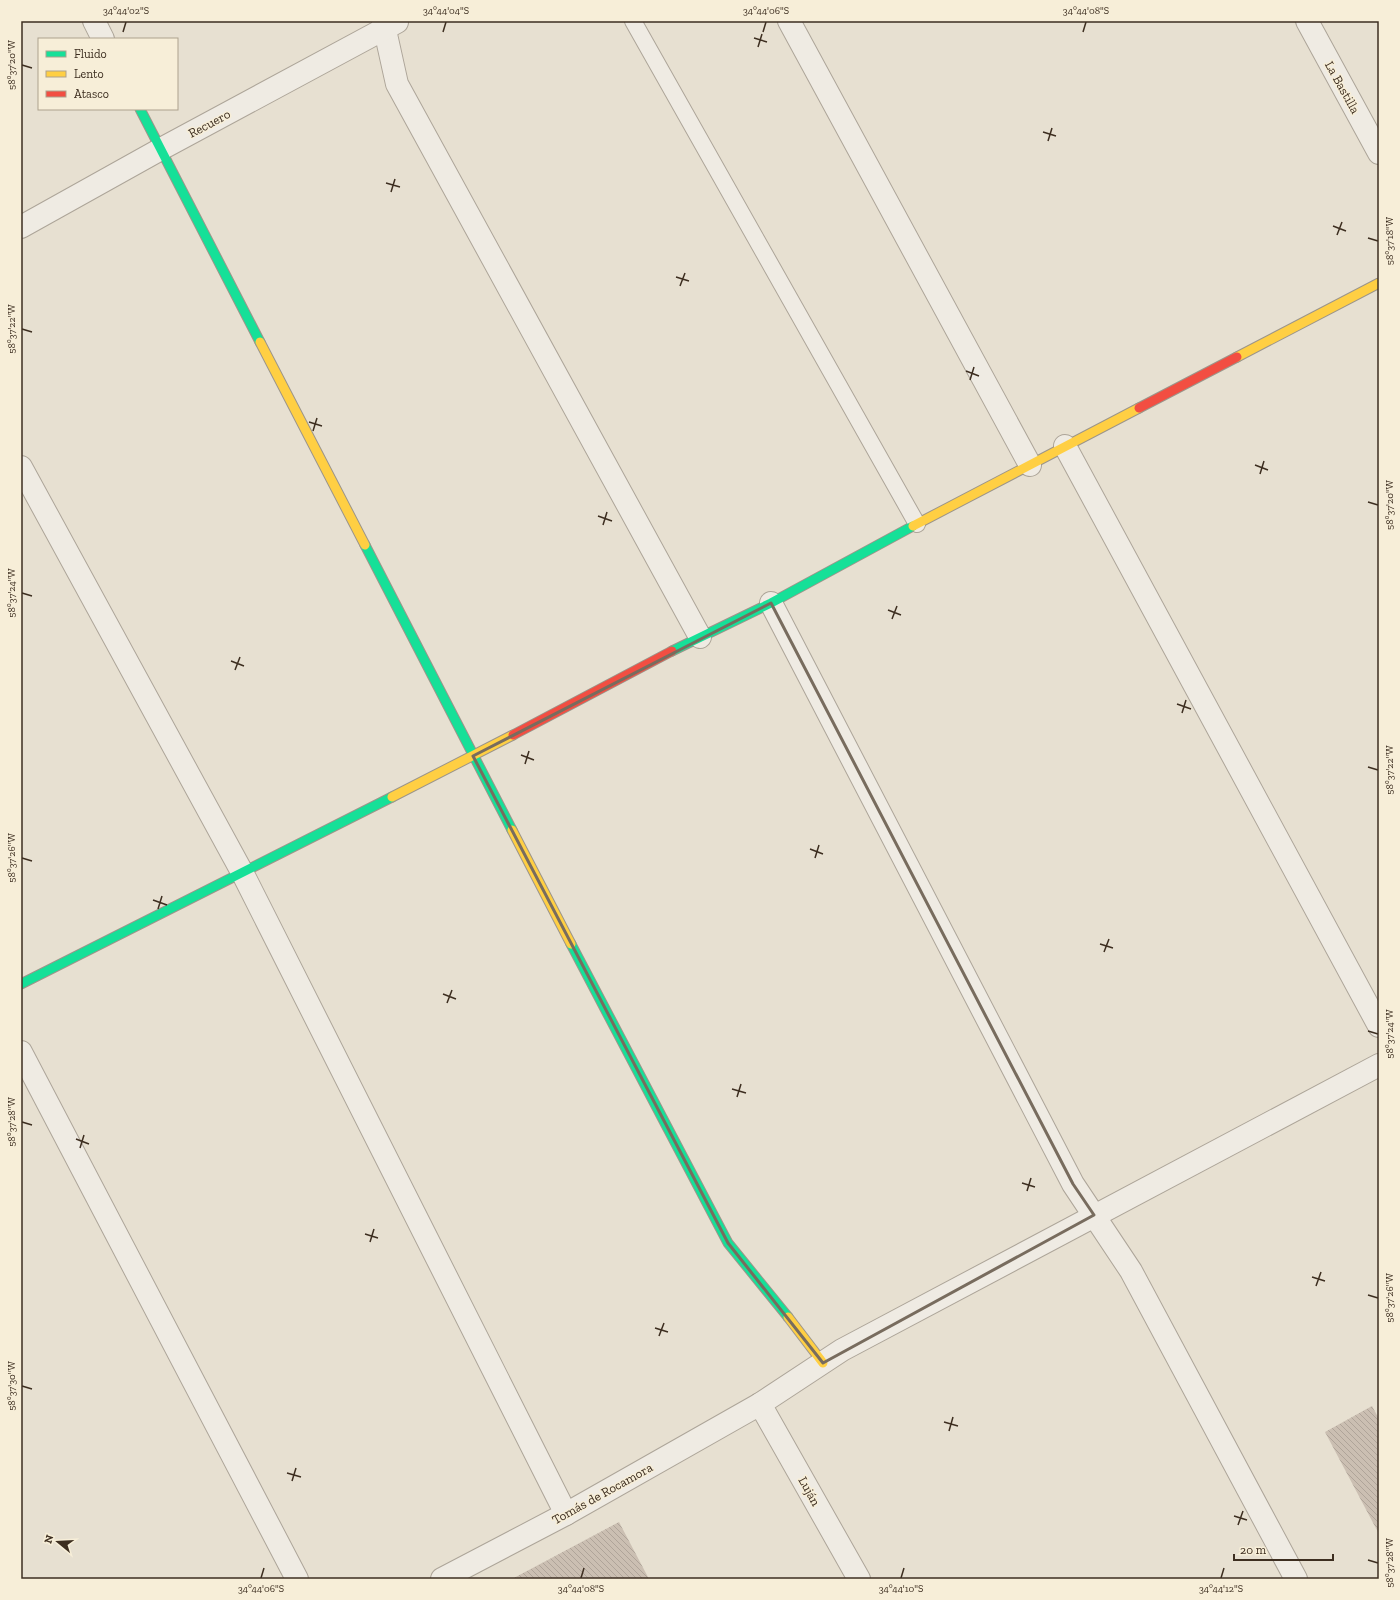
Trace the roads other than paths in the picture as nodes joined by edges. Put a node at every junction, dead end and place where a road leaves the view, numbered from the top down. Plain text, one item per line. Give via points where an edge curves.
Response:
1 (94, 21) edge
2 (633, 21) edge
3 (789, 21) edge
4 (1307, 21) edge
5 (389, 23) edge
6 (103, 38) edge
7 (141, 110) edge
8 (161, 149) junction
9 (1379, 153) edge
10 (21, 227) edge
11 (1379, 283) edge
12 (1065, 446) junction
13 (1030, 465) junction
14 (21, 467) edge
15 (917, 524) junction
16 (771, 603) junction
17 (700, 637) junction
18 (474, 756) junction
19 (242, 872) junction
20 (21, 984) edge
21 (1379, 1026) edge
22 (21, 1052) edge
23 (1379, 1065) edge
24 (1094, 1216) junction
25 (823, 1363) junction
26 (760, 1404) junction
27 (566, 1514) junction
28 (446, 1578) edge
29 (297, 1579) edge
30 (859, 1579) edge
31 (1296, 1579) edge

1 - 6 street
2 - 15 lane
3 - 13 street
4 - 9 street, La Bastilla
5 - 8 street, Recuero
5 - 17 street via 397,84
7 - 8 street
8 - 10 street, Recuero
8 - 18 street
11 - 12 street
12 - 13 street
12 - 21 street
13 - 15 street
14 - 19 street
15 - 16 street
16 - 17 street
16 - 24 street via 1073,1184
17 - 18 street
18 - 19 street
18 - 25 street via 728,1243
19 - 20 street
19 - 27 street
22 - 29 street
23 - 24 street, Tomás de Rocamora
24 - 25 street, Tomás de Rocamora via 842,1350
24 - 31 street via 1131,1272
25 - 26 street, Tomás de Rocamora
26 - 27 street, Tomás de Rocamora
26 - 30 street, Luján
27 - 28 street, Tomás de Rocamora

